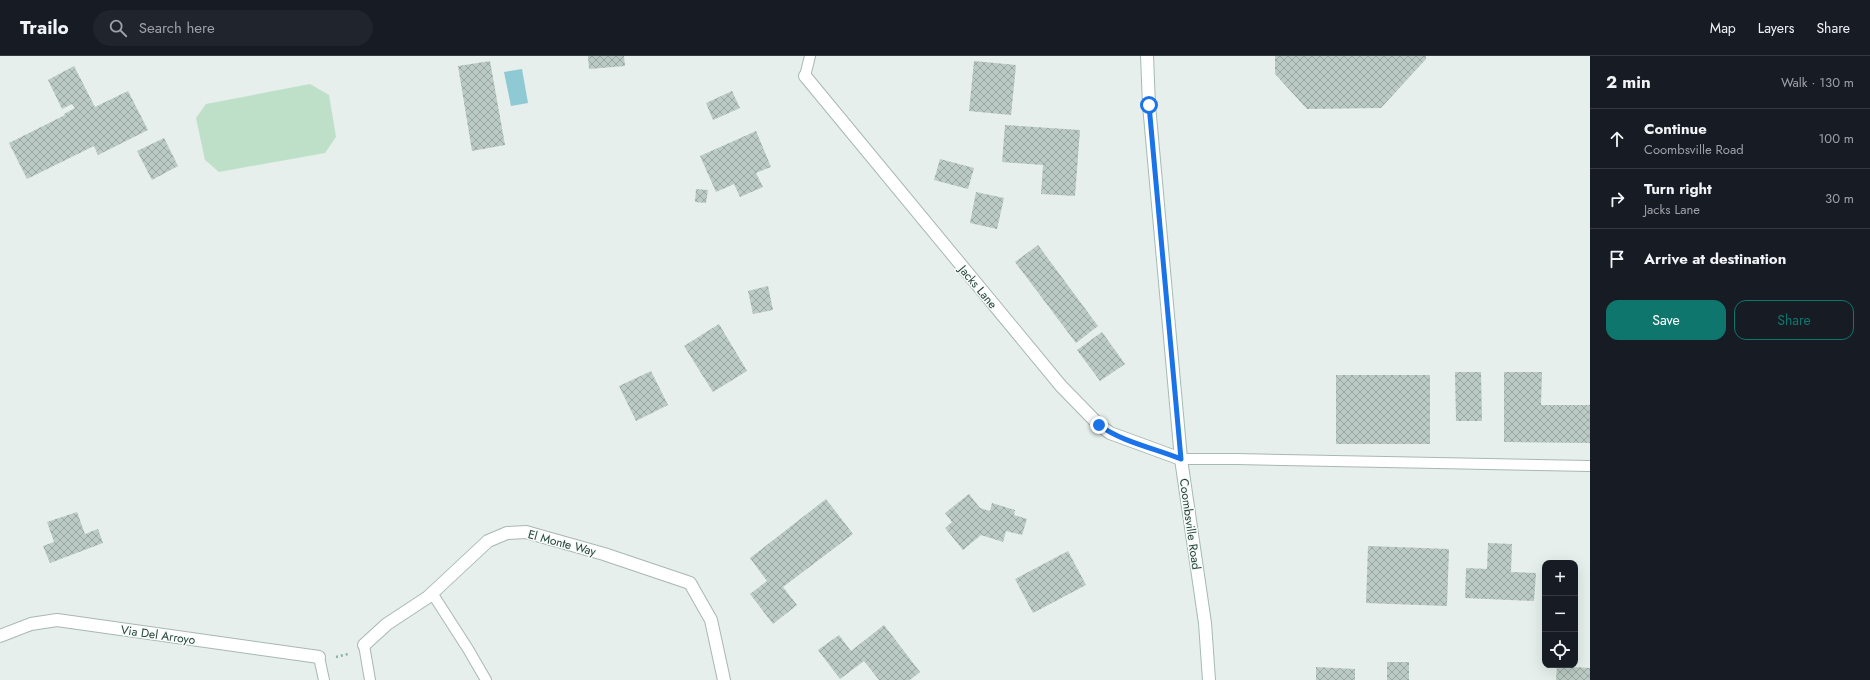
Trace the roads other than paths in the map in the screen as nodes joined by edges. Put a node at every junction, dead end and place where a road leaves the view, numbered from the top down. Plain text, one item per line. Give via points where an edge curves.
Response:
1 (810, 56) edge
2 (1147, 56) edge
3 (805, 76) joint
4 (1181, 459) junction
5 (1590, 466) edge
6 (432, 593) junction
7 (0, 636) edge
8 (364, 644) joint
9 (318, 657) joint
10 (324, 680) edge
11 (370, 680) edge
12 (486, 680) edge
13 (724, 680) edge
14 (1209, 680) edge

1 - 3 lane
2 - 4 street, Coombsville Road via 1149,105
3 - 4 street, Jacks Lane via 1061,386 1093,420 1122,439
4 - 5 lane
4 - 14 street, Coombsville Road via 1204,616
6 - 8 street, El Monte Way via 387,624
6 - 12 lane
6 - 13 street, El Monte Way via 488,541 507,533 526,532 604,554 690,583 711,620
7 - 9 street, Via Del Arroyo via 31,624 57,620
8 - 11 lane
9 - 10 lane

